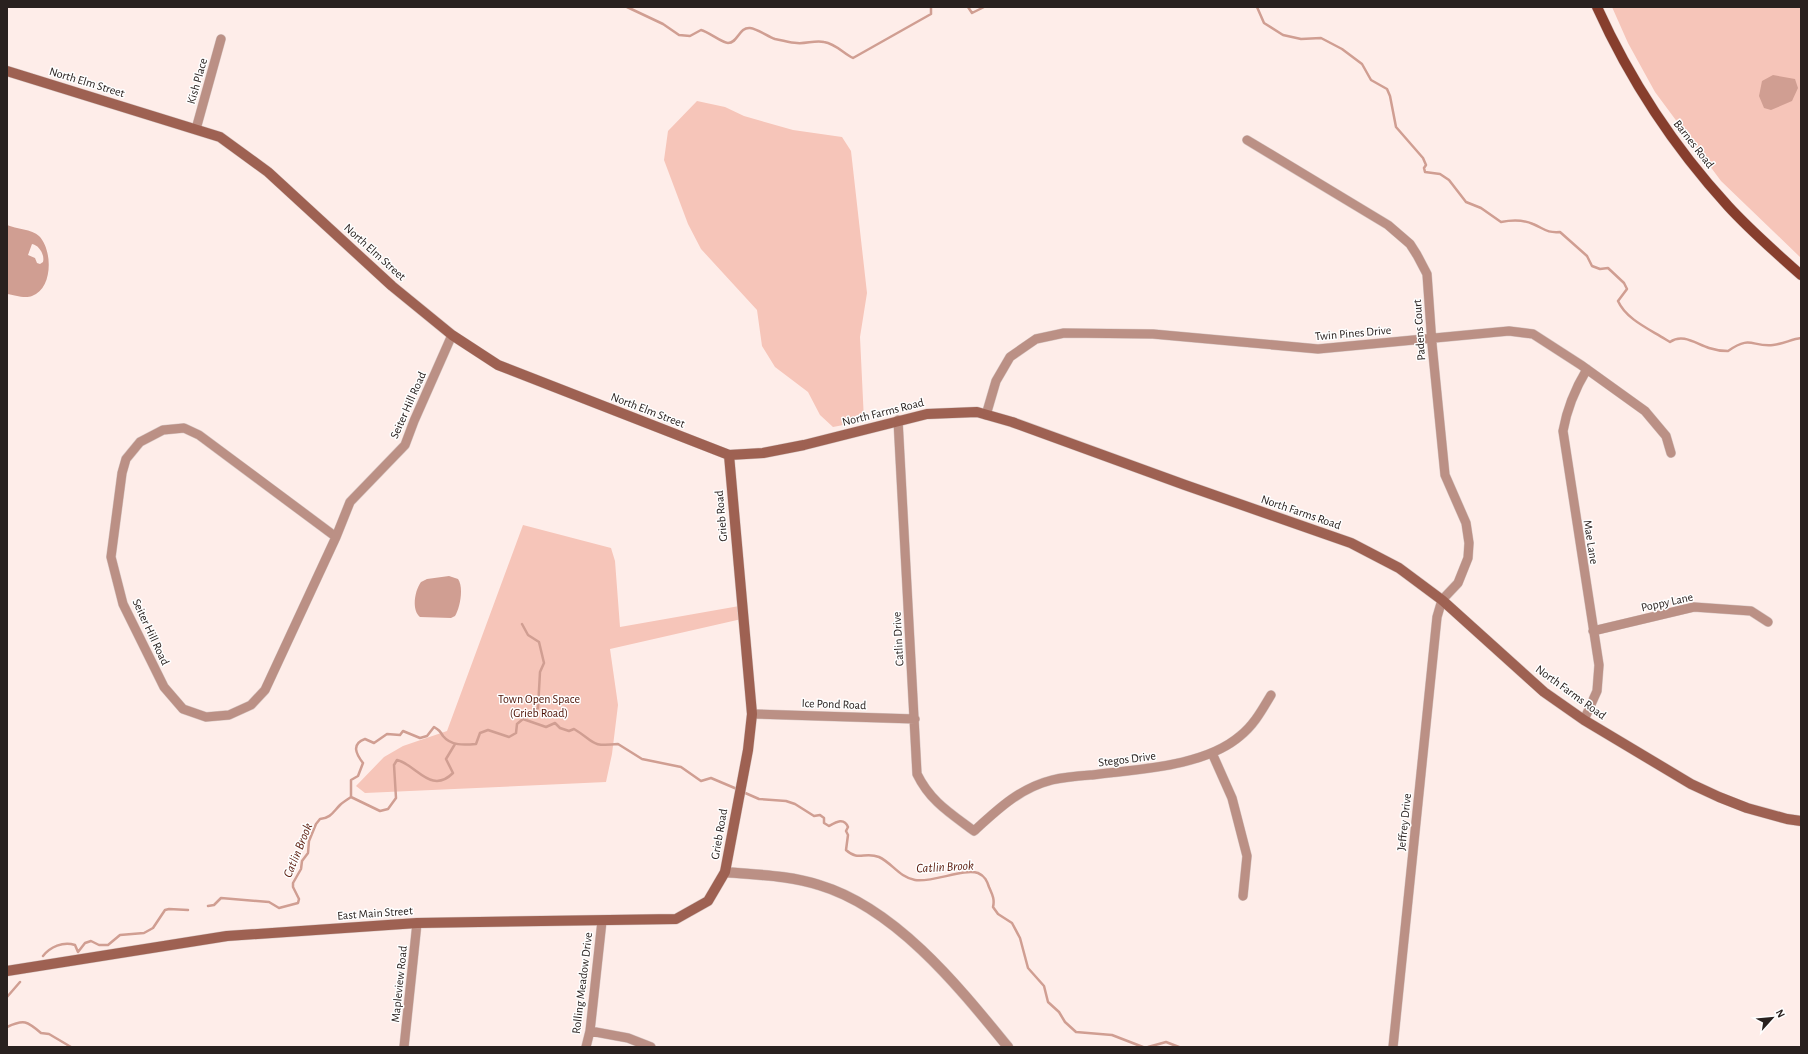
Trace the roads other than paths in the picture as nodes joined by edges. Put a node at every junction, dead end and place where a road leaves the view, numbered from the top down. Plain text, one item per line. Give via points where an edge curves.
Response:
1 (1597, 7) edge
2 (221, 39) dead end
3 (7, 71) edge
4 (196, 129) junction
5 (1247, 140) dead end
6 (1801, 275) edge
7 (452, 335) junction
8 (1432, 338) junction
9 (1587, 369) junction
10 (986, 415) junction
11 (898, 420) junction
12 (1671, 453) dead end
13 (729, 455) junction
14 (336, 537) junction
15 (1442, 600) junction
16 (1768, 622) dead end
17 (1593, 631) junction
18 (1271, 695) dead end
19 (752, 714) junction
20 (915, 719) junction
21 (1584, 720) junction
22 (1212, 753) junction
23 (1801, 821) edge
24 (974, 831) joint
25 (725, 872) junction
26 (1243, 896) dead end
27 (602, 921) junction
28 (417, 923) junction
29 (7, 971) edge
30 (590, 1031) junction
31 (404, 1047) edge
32 (586, 1047) edge
33 (651, 1047) edge
34 (1008, 1047) edge
35 (1393, 1047) edge

1 - 6 main road, Barnes Road via 1633,78 1660,121 1728,207
2 - 4 street, Kish Place
3 - 4 main road, North Elm Street
4 - 7 main road, North Elm Street via 220,137 268,172 392,286
5 - 8 street, Padens Court via 1388,225 1410,244 1427,274
7 - 13 main road, North Elm Street via 498,365
7 - 14 street, Seiter Hill Road via 405,445 350,502
8 - 9 street, Twin Pines Drive via 1509,331 1533,334
8 - 10 street, Twin Pines Drive via 1318,349 1153,334 1064,333 1036,339 1010,357 996,381
8 - 15 street, Padens Court via 1445,475 1466,523 1469,543 1468,558 1458,583
9 - 12 street, Twin Pines Drive via 1645,411 1666,436
9 - 17 street, Mae Lane via 1573,394 1562,431
10 - 11 main road, North Farms Road via 977,412 927,414
10 - 15 main road, North Farms Road via 1351,543 1399,568
11 - 13 main road, North Farms Road via 804,445 763,453
11 - 20 street, Catlin Drive
13 - 19 main road, Grieb Road
14 - 14 street, Seiter Hill Road via 265,690 251,705 229,715 206,718 182,709 164,687 123,604 111,557 122,473 126,459 140,442 163,430 184,428 199,435
15 - 21 main road, North Farms Road via 1544,692
15 - 35 street, Jeffrey Drive via 1437,617
16 - 17 street, Poppy Lane via 1751,611 1694,607
17 - 21 street, Mae Lane via 1599,665 1597,691
18 - 22 street, Stegos Drive via 1256,720 1240,737
19 - 20 street, Ice Pond Road
19 - 25 main road, Grieb Road
20 - 24 street, Catlin Drive via 917,774 924,789 938,804
21 - 23 main road, North Farms Road via 1691,784 1747,808
22 - 24 street, Stegos Drive via 1156,768 1053,780 1025,790
22 - 26 street via 1232,798 1247,856
25 - 27 main road, East Main Street via 708,902 676,919
25 - 34 street, Grieb Road via 782,877 819,885 851,899 884,919 929,956
27 - 28 main road, East Main Street
27 - 30 street, Rolling Meadow Drive
28 - 29 main road, East Main Street via 227,936
28 - 31 street, Mapleview Road
30 - 32 street, Rolling Meadow Drive
30 - 33 street via 628,1038

